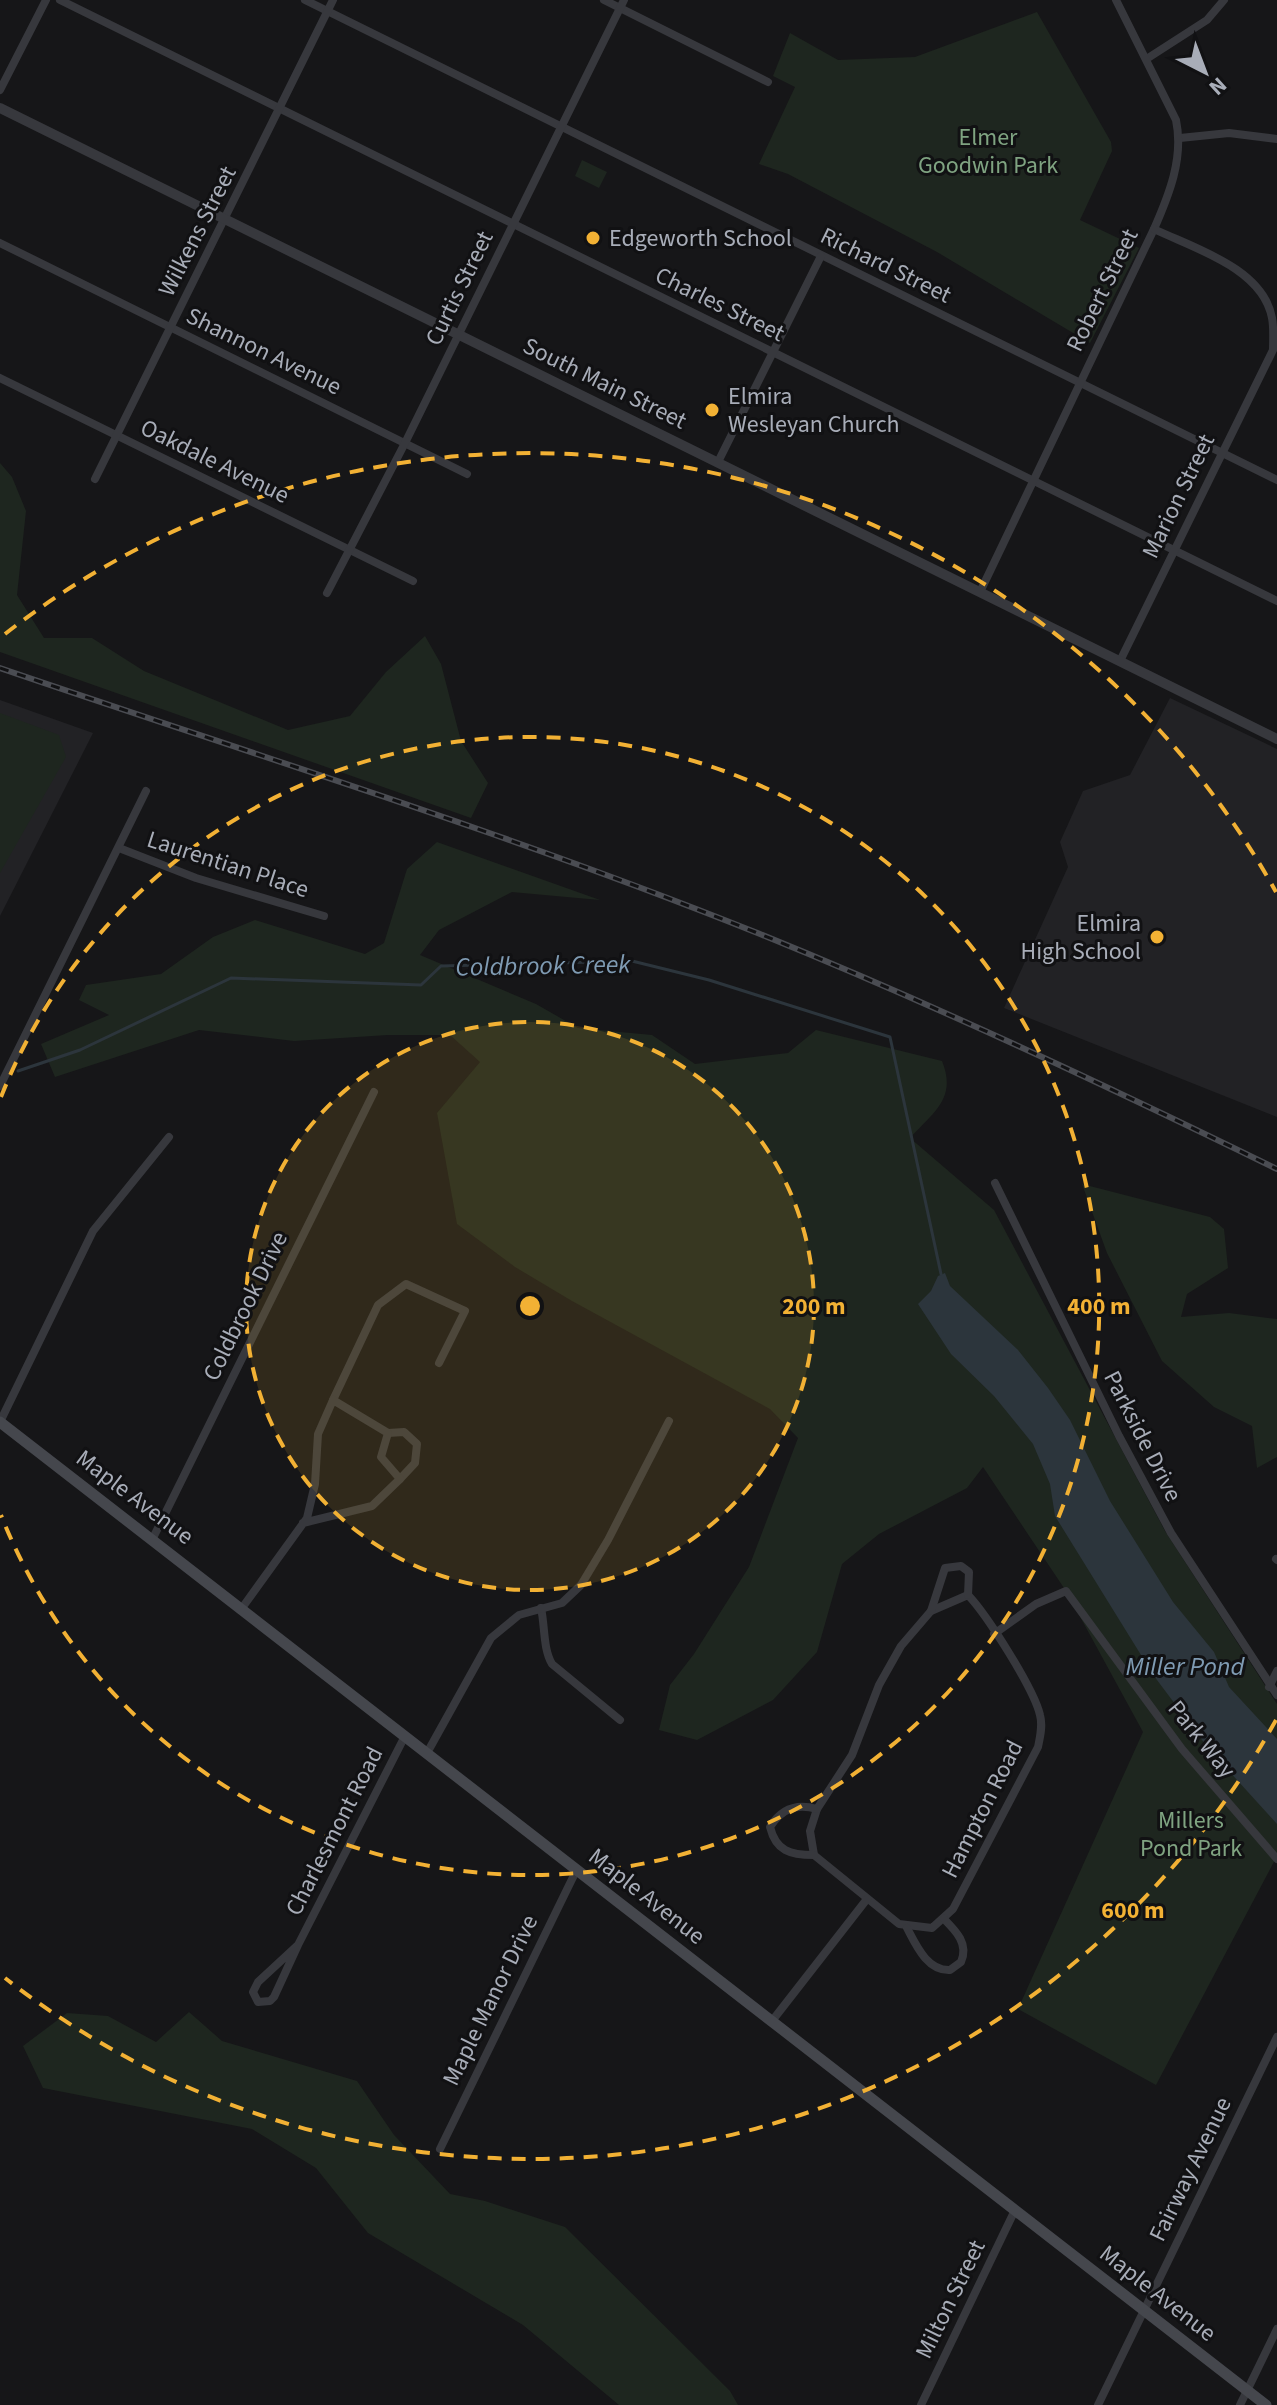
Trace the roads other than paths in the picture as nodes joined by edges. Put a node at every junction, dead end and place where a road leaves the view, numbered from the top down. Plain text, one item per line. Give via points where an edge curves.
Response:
1 (46, 0) edge
2 (60, 0) edge
3 (305, 0) edge
4 (333, 0) edge
5 (604, 0) edge
6 (1116, 0) edge
7 (1224, 0) edge
8 (622, 4) edge
9 (328, 11) junction
10 (1148, 58) junction
11 (768, 82) dead end
12 (0, 90) edge
13 (0, 108) edge
14 (280, 109) junction
15 (561, 126) junction
16 (1180, 138) junction
17 (1277, 139) edge
18 (226, 219) junction
19 (513, 225) junction
20 (1154, 229) junction
21 (0, 243) edge
22 (821, 256) junction
23 (1274, 316) edge
24 (171, 328) junction
25 (459, 334) junction
26 (1275, 350) edge
27 (773, 353) junction
28 (0, 378) edge
29 (1079, 383) junction
30 (118, 436) junction
31 (405, 443) junction
32 (1221, 452) junction
33 (718, 462) junction
34 (467, 474) dead end
35 (95, 479) dead end
36 (1277, 480) edge
37 (1033, 482) junction
38 (350, 549) junction
39 (1173, 550) junction
40 (413, 581) dead end
41 (980, 592) junction
42 (327, 593) dead end
43 (1277, 601) edge
44 (1120, 661) junction
45 (1277, 739) edge
46 (146, 791) dead end
47 (119, 848) junction
48 (324, 916) dead end
49 (0, 1086) edge
50 (374, 1092) dead end
51 (169, 1137) dead end
52 (995, 1183) dead end
53 (439, 1363) dead end
54 (333, 1400) junction
55 (669, 1421) dead end
56 (0, 1422) edge
57 (388, 1433) junction
58 (400, 1479) junction
59 (303, 1523) junction
60 (153, 1538) junction
61 (968, 1595) junction
62 (242, 1608) junction
63 (541, 1608) junction
64 (931, 1611) junction
65 (994, 1634) junction
66 (1277, 1671) edge
67 (1269, 1687) junction
68 (1277, 1695) edge
69 (620, 1720) dead end
70 (405, 1736) junction
71 (427, 1753) junction
72 (817, 1809) junction
73 (814, 1855) junction
74 (1277, 1859) edge
75 (577, 1869) junction
76 (867, 1899) junction
77 (944, 1919) junction
78 (907, 1928) junction
79 (298, 1945) junction
80 (772, 2021) junction
81 (1277, 2037) edge
82 (440, 2149) dead end
83 (1015, 2210) junction
84 (1144, 2310) junction
85 (1277, 2329) edge
86 (1247, 2390) junction
87 (921, 2405) edge
88 (1098, 2405) edge
89 (1240, 2405) edge
90 (1266, 2405) edge

1 - 12 street
2 - 14 street, Charles Street
3 - 9 street, Richard Street
4 - 9 street, Wilkens Street
5 - 8 street
6 - 10 street
7 - 10 street via 1207,20
8 - 11 street
8 - 15 street, Curtis Street
9 - 14 street, Wilkens Street
9 - 15 street, Richard Street
10 - 16 street
13 - 18 street, South Main Street
14 - 18 street, Wilkens Street
14 - 19 street, Charles Street
15 - 19 street, Curtis Street
15 - 22 street, Richard Street
16 - 17 street via 1229,133
16 - 20 street, Robert Street via 1168,198
18 - 24 street, Wilkens Street
18 - 25 street, South Main Street
19 - 25 street, Curtis Street
19 - 27 street, Charles Street
20 - 23 street, Marion Street via 1233,267 1254,284
20 - 29 street, Robert Street
21 - 24 street, Shannon Avenue
22 - 27 street
22 - 29 street, Richard Street
23 - 26 street, Marion Street
24 - 30 street, Wilkens Street
24 - 31 street, Shannon Avenue
25 - 31 street, Curtis Street
25 - 33 street, South Main Street
26 - 32 street, Marion Street
27 - 33 street
27 - 37 street, Charles Street
28 - 30 street, Oakdale Avenue
29 - 32 street, Richard Street
29 - 37 street, Robert Street
30 - 35 street, Wilkens Street
30 - 38 street, Oakdale Avenue
31 - 34 street, Shannon Avenue
31 - 38 street, Curtis Street
32 - 36 street, Richard Street
32 - 39 street, Marion Street
33 - 41 street, South Main Street
37 - 39 street, Charles Street
37 - 41 street, Robert Street
38 - 40 street, Oakdale Avenue
38 - 42 street, Curtis Street
39 - 43 street, Charles Street
39 - 44 street, Marion Street
41 - 44 street, South Main Street
44 - 45 street, South Main Street
46 - 47 street, Laurentian Place
47 - 48 street, Laurentian Place via 196,878
47 - 49 street, Laurentian Place
50 - 60 street, Coldbrook Drive
51 - 56 street via 93,1231
52 - 67 street, Parkside Drive via 1171,1533
53 - 54 street via 465,1311 406,1284 378,1305
54 - 57 street
54 - 59 street via 318,1434 315,1484
55 - 63 street via 581,1585 562,1603
56 - 60 main road, Maple Avenue
57 - 58 street via 381,1457
57 - 58 street via 404,1432 417,1444 415,1463
58 - 59 street via 372,1506
59 - 62 street
60 - 62 main road, Maple Avenue
61 - 64 street, Hampton Road
61 - 64 street, Hampton Road via 969,1572 961,1566 945,1568
61 - 65 street, Hampton Road
62 - 70 main road, Maple Avenue
63 - 69 street via 545,1654 552,1664
63 - 71 street via 519,1615 491,1638
64 - 72 street, Hampton Road via 886,1672 852,1755
65 - 74 street, Park Way via 1036,1604 1066,1591 1182,1749
65 - 77 street, Hampton Road via 1034,1696 1042,1722 1038,1747
66 - 67 street
67 - 68 street, Parkside Drive
70 - 71 main road, Maple Avenue
70 - 79 street, Charlesmont Road
71 - 75 main road, Maple Avenue
72 - 73 street, Hampton Road via 810,1831
72 - 73 street via 802,1805 785,1811 770,1827 775,1843 786,1852
73 - 76 street
75 - 80 main road, Maple Avenue
75 - 82 street, Maple Manor Drive
76 - 78 street
76 - 80 street
77 - 78 street via 932,1928
77 - 78 street via 963,1946 961,1962 950,1970 941,1971 924,1956
79 - 79 street, Charlesmont Road via 258,1982 253,1992 258,2002 274,1997
80 - 83 main road, Maple Avenue
81 - 84 street, Fairway Avenue
83 - 84 main road, Maple Avenue
83 - 87 street, Milton Street
84 - 86 main road, Maple Avenue
84 - 88 street, Fairway Avenue
85 - 86 street
86 - 89 street
86 - 90 main road, Maple Avenue

